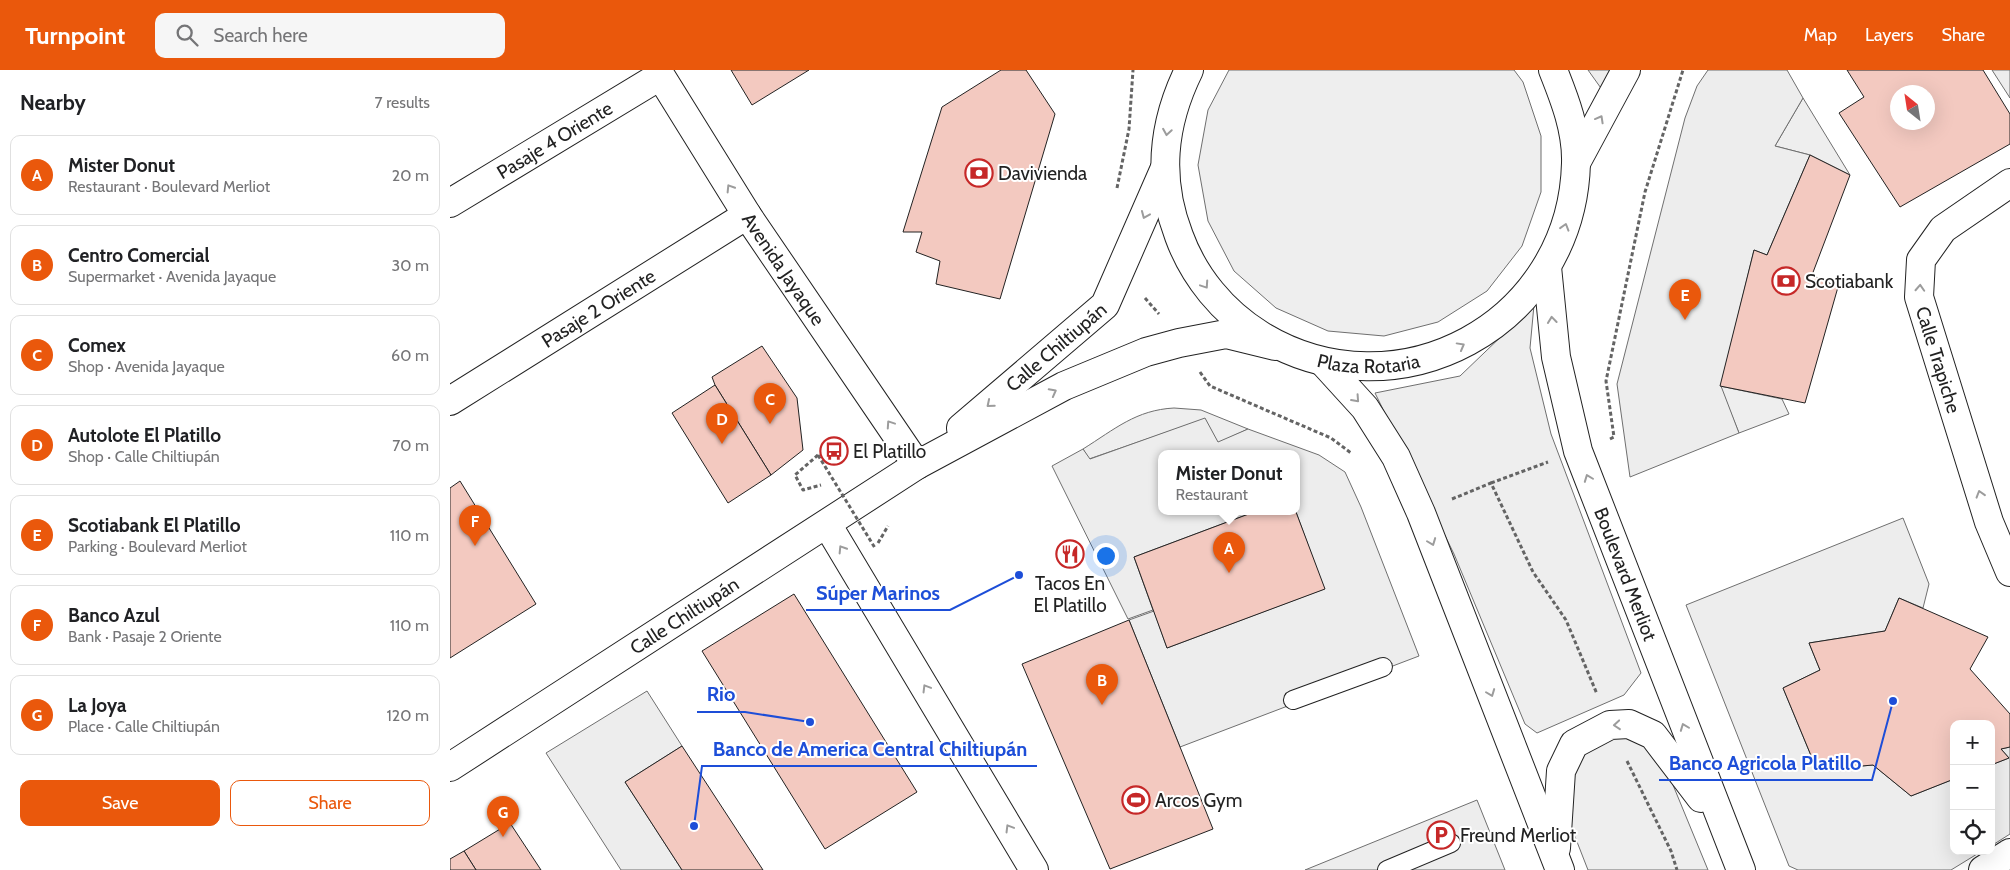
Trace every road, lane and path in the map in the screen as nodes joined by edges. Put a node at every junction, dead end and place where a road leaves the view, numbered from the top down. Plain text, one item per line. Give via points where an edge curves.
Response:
1 (1172, 70) edge
2 (1189, 70) edge
3 (1553, 70) edge
4 (1626, 70) edge
5 (1684, 70) edge
6 (658, 73) edge
7 (1175, 98) junction
8 (1577, 162) junction
9 (1164, 170) junction
10 (2010, 183) edge
11 (450, 203) edge
12 (747, 215) junction
13 (1547, 267) junction
14 (1281, 348) junction
15 (1324, 363) junction
16 (450, 401) edge
17 (1578, 451) junction
18 (917, 464) junction
19 (841, 479) dead end
20 (832, 482) dead end
21 (1491, 483) dead end
22 (822, 484) dead end
23 (1999, 516) edge
24 (827, 524) junction
25 (876, 548) dead end
26 (2010, 572) edge
27 (1384, 667) dead end
28 (1292, 700) dead end
29 (450, 767) edge
30 (1722, 827) junction
31 (1451, 843) dead end
32 (2010, 852) edge
33 (1558, 863) edge
34 (1034, 870) edge
35 (1387, 870) edge
36 (1741, 870) edge
37 (1983, 870) edge

1 - 7 main road
2 - 7 main road, Plaza Rotaria
3 - 8 main road, Plaza Rotaria via 1570,110
8 -> 4 main road
5 - 17 path via 1645,192 1606,380 1614,437
6 - 11 main road, Pasaje 4 Oriente
12 -> 6 main road, Avenida Jayaque
7 -> 9 main road, Plaza Rotaria via 1166,134
13 -> 8 main road, Plaza Rotaria via 1563,234 1573,198
9 -> 14 main road, Plaza Rotaria via 1170,215 1186,257 1211,294 1243,325
9 -> 18 main road, Calle Chiltiupán via 1105,305
23 -> 10 main road, Calle Trapiche via 1919,297 1921,260 1942,229
12 - 16 main road, Pasaje 2 Oriente
18 -> 12 main road, Avenida Jayaque
15 -> 13 main road, Plaza Rotaria via 1366,368 1392,366 1451,352 1488,330 1521,302
17 -> 13 main road, Boulevard Merliot via 1556,357
14 - 15 main road, Plaza Rotaria
18 -> 14 main road, Calle Chiltiupán via 1064,386 1146,352 1226,334
15 -> 33 main road via 1364,408 1396,457
17 - 21 path
30 -> 17 main road, Boulevard Merliot
18 - 24 main road, Calle Chiltiupán
19 - 20 path
22 - 25 path, bridge via 803,490 795,476 818,455
23 - 26 main road, Calle Trapiche
24 - 29 main road, Calle Chiltiupán
34 -> 24 main road
27 - 28 lane
30 -> 33 main road via 1653,735 1629,724 1610,725 1574,744 1561,771
30 - 36 main road, Boulevard Merliot
31 - 35 lane
32 - 37 main road

